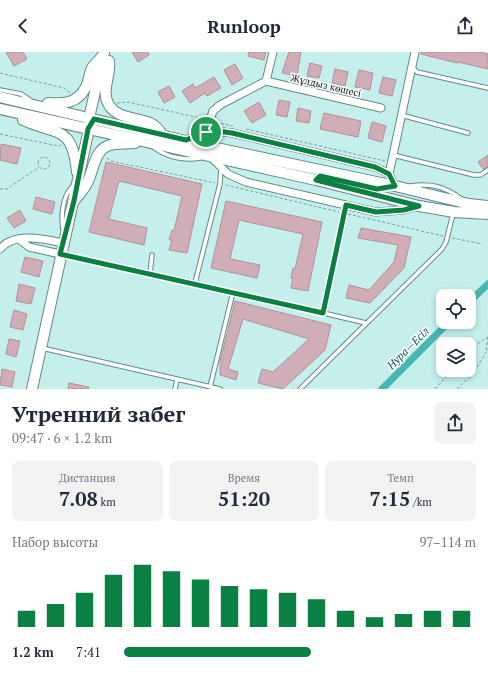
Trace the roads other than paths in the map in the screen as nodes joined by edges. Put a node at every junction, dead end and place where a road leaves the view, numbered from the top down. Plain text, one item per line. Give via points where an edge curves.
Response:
1 (273, 52) edge
2 (415, 52) edge
3 (107, 55) edge
4 (412, 67) junction
5 (266, 82) junction
6 (488, 88) edge
7 (0, 90) edge
8 (0, 96) edge
9 (34, 104) junction
10 (381, 108) dead end
11 (0, 109) edge
12 (13, 112) junction
13 (0, 115) edge
14 (401, 115) junction
15 (92, 119) junction
16 (88, 129) junction
17 (206, 132) junction
18 (468, 133) dead end
19 (163, 136) junction
20 (186, 140) junction
21 (148, 143) junction
22 (393, 155) junction
23 (209, 157) junction
24 (294, 165) junction
25 (221, 168) junction
26 (488, 170) edge
27 (389, 174) junction
28 (316, 180) junction
29 (77, 181) junction
30 (397, 187) junction
31 (74, 201) junction
32 (346, 205) junction
33 (419, 206) junction
34 (488, 206) edge
35 (454, 212) junction
36 (488, 214) edge
37 (20, 240) junction
38 (64, 240) junction
39 (0, 249) edge
40 (60, 254) junction
41 (152, 254) dead end
42 (150, 274) junction
43 (195, 283) junction
44 (233, 292) junction
45 (323, 313) junction
46 (366, 323) junction
47 (41, 348) junction
48 (35, 375) junction
49 (177, 380) junction
50 (210, 387) junction
51 (26, 389) edge
52 (32, 389) edge
53 (175, 389) edge
54 (220, 389) edge
55 (300, 389) edge

1 - 5 street
2 - 4 street
3 - 9 street via 92,67 86,87 78,98 60,104
3 - 15 street
3 - 19 street via 110,69 106,91 107,101 112,109 123,116 150,123
4 - 6 lane via 417,72
4 - 14 street
5 - 10 street, Жұлдыз көшесі
5 - 17 street via 213,111
7 - 9 lane via 21,94
8 - 9 street
9 - 15 street
11 - 12 street
12 - 13 street
12 - 16 street
12 - 29 street via 27,121 65,135 74,150
14 - 18 lane
14 - 22 street
15 - 16 street
15 - 19 street
16 - 21 street
16 - 29 street
17 - 20 street
17 - 27 street via 232,133 375,167
19 - 20 street
20 - 24 street
21 - 23 street
21 - 31 street via 109,146 101,151 83,191
22 - 26 lane via 474,176
22 - 27 street
23 - 24 street via 232,157 287,169
23 - 25 street
23 - 28 street
24 - 30 street
25 - 32 street via 246,182
25 - 43 lane via 220,184
27 - 30 street
28 - 30 street via 320,176 377,189
28 - 33 street
29 - 31 street
29 - 38 lane via 68,191 62,217
30 - 34 street
31 - 38 street
32 - 33 street via 376,212
32 - 45 lane
33 - 35 street
35 - 36 street
35 - 46 lane via 448,237 442,249
37 - 38 street via 30,237
37 - 39 street via 6,243
37 - 40 street via 30,247
38 - 40 street
40 - 42 lane
40 - 47 street
41 - 42 lane
42 - 43 lane
43 - 44 lane
44 - 45 lane
44 - 50 lane
45 - 46 lane
46 - 55 lane
47 - 48 street
47 - 49 lane
48 - 51 street
48 - 52 street
49 - 50 lane
49 - 53 lane
50 - 54 lane

